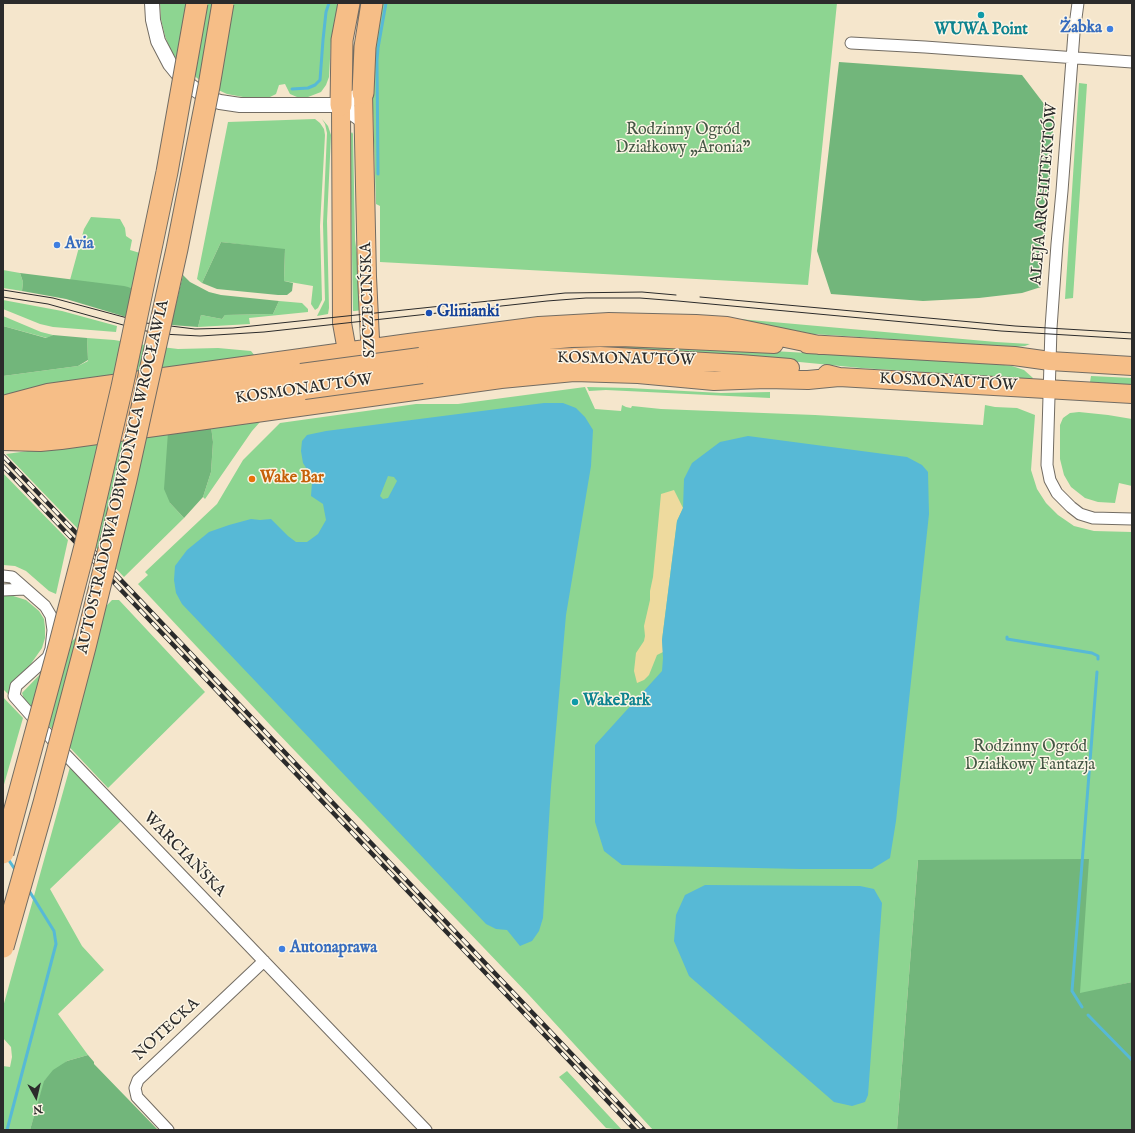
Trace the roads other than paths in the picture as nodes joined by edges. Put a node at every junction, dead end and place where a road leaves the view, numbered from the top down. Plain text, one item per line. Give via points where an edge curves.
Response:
1 (152, 3) edge
2 (197, 3) edge
3 (223, 3) edge
4 (349, 3) edge
5 (372, 3) edge
6 (1078, 3) edge
7 (851, 43) dead end
8 (1073, 58) junction
9 (1132, 62) edge
10 (363, 93) junction
11 (340, 105) junction
12 (363, 121) junction
13 (342, 323) junction
14 (819, 344) junction
15 (371, 348) junction
16 (347, 352) junction
17 (319, 356) junction
18 (1050, 361) junction
19 (421, 365) junction
20 (1132, 366) edge
21 (839, 377) junction
22 (302, 382) junction
23 (1049, 389) junction
24 (1132, 394) edge
25 (363, 398) junction
26 (3, 405) edge
27 (3, 415) edge
28 (3, 432) edge
29 (3, 441) edge
30 (1132, 519) edge
31 (3, 576) edge
32 (25, 589) junction
33 (3, 590) edge
34 (3, 853) edge
35 (3, 947) edge
36 (264, 961) junction
37 (168, 1130) edge
38 (426, 1130) edge

1 - 11 street via 158,41 170,64 183,80 210,98 240,105
2 - 34 highway, AUTOSTRADOWA OBWODNICA WROCŁAWIA, bridge via 167,172 122,387 85,546
3 - 35 highway, AUTOSTRADOWA OBWODNICA WROCŁAWIA, bridge via 178,241 126,480 44,803
4 - 11 highway via 342,40
5 - 10 highway via 365,47
6 - 8 street, ALEJA ARCHITEKTÓW
7 - 8 street
8 - 9 street
8 - 18 street, ALEJA ARCHITEKTÓW via 1056,252
10 - 11 street
10 - 12 main road, SZCZECIŃSKA
11 - 12 street
11 - 13 main road, SZCZECIŃSKA
12 - 15 main road, SZCZECIŃSKA
13 - 16 main road, SZCZECIŃSKA
13 - 17 main road
14 - 15 main road via 727,326 609,322 539,326
14 - 18 main road, KOSMONAUTÓW via 1014,356
14 - 19 main road, KOSMONAUTÓW via 620,337 572,338 526,342
15 - 16 main road
15 - 25 main road, SZCZECIŃSKA via 372,370
16 - 17 main road
16 - 25 main road, SZCZECIŃSKA via 352,373
17 - 26 main road via 48,393
18 - 20 main road, KOSMONAUTÓW
18 - 23 street, ALEJA ARCHITEKTÓW
19 - 21 main road, KOSMONAUTÓW via 600,356 762,366
19 - 22 main road, KOSMONAUTÓW, bridge
21 - 23 main road, KOSMONAUTÓW
21 - 25 main road via 808,380 714,381 638,374 574,372
22 - 27 main road, KOSMONAUTÓW
22 - 28 main road, KOSMONAUTÓW
23 - 24 main road, KOSMONAUTÓW
23 - 30 street, ALEJA ARCHITEKTÓW via 1047,465 1050,480 1057,493 1080,514 1093,518
25 - 29 main road via 61,440
31 - 32 street, WARCIAŃSKA via 12,577
32 - 33 street
32 - 36 street, WARCIAŃSKA via 45,606 53,630 48,657 16,686 14,696 65,754
36 - 37 street, NOTECKA via 138,1080 135,1088 137,1097
36 - 38 street, WARCIAŃSKA

